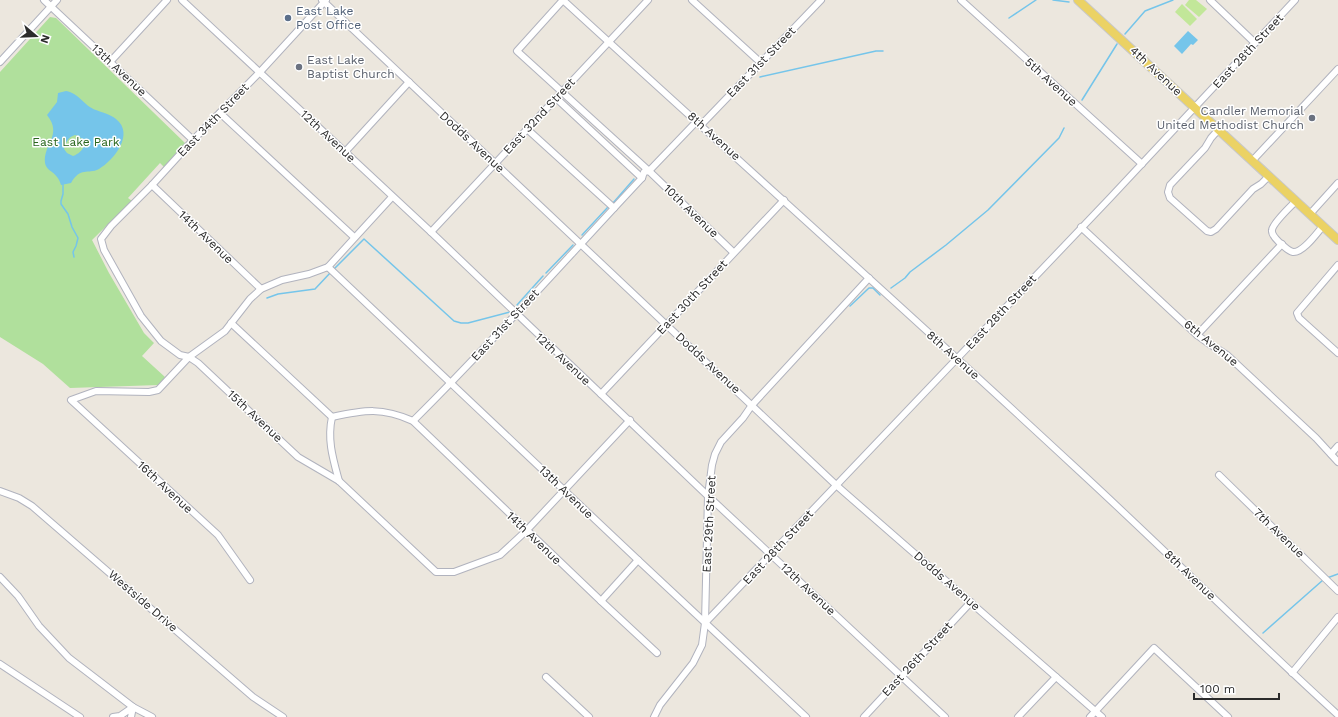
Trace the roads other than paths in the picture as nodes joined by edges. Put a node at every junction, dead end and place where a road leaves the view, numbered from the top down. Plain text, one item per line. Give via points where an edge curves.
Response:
1 (44, 0) edge
2 (57, 0) edge
3 (167, 0) edge
4 (182, 0) edge
5 (563, 0) edge
6 (648, 0) edge
7 (692, 0) edge
8 (821, 0) edge
9 (961, 0) edge
10 (1078, 0) edge
11 (1210, 0) edge
12 (1295, 0) edge
13 (324, 1) edge
14 (51, 6) junction
15 (609, 42) junction
16 (1255, 43) junction
17 (0, 62) edge
18 (110, 62) junction
19 (760, 62) junction
20 (1338, 69) edge
21 (260, 72) junction
22 (409, 82) junction
23 (562, 92) junction
24 (556, 98) junction
25 (1195, 107) junction
26 (220, 113) junction
27 (699, 123) junction
28 (528, 129) junction
29 (1219, 129) junction
30 (193, 140) junction
31 (345, 152) junction
32 (1253, 160) junction
33 (494, 164) junction
34 (1142, 164) junction
35 (649, 171) junction
36 (1269, 176) junction
37 (642, 178) junction
38 (1338, 183) edge
39 (152, 185) junction
40 (392, 197) junction
41 (784, 200) junction
42 (1296, 200) junction
43 (614, 208) junction
44 (1310, 214) junction
45 (1323, 226) junction
46 (1081, 227) junction
47 (431, 232) junction
48 (354, 237) junction
49 (101, 240) joint
50 (1338, 240) edge
51 (581, 244) junction
52 (1282, 244) junction
53 (733, 252) junction
54 (1338, 265) edge
55 (328, 266) junction
56 (869, 278) junction
57 (261, 289) junction
58 (516, 314) junction
59 (231, 323) junction
60 (666, 325) junction
61 (1197, 335) junction
62 (1338, 353) edge
63 (189, 358) junction
64 (958, 358) junction
65 (451, 383) junction
66 (601, 394) junction
67 (752, 405) junction
68 (332, 417) junction
69 (630, 420) junction
70 (413, 421) junction
71 (1338, 446) edge
72 (1331, 454) junction
73 (1338, 462) edge
74 (1220, 475) dead end
75 (339, 481) junction
76 (836, 485) junction
77 (564, 490) junction
78 (0, 491) edge
79 (708, 496) junction
80 (526, 531) junction
81 (771, 554) junction
82 (638, 560) junction
83 (0, 577) edge
84 (250, 580) dead end
85 (1338, 591) edge
86 (600, 601) junction
87 (971, 602) junction
88 (1338, 617) edge
89 (705, 624) junction
90 (657, 652) dead end
91 (0, 664) edge
92 (1292, 673) junction
93 (901, 676) junction
94 (546, 677) dead end
95 (1056, 677) junction
96 (133, 707) junction
97 (1096, 711) junction
98 (1338, 715) edge
99 (80, 717) edge
100 (113, 717) edge
101 (132, 717) edge
102 (152, 717) edge
103 (283, 717) edge
104 (589, 717) edge
105 (654, 717) edge
106 (806, 717) edge
107 (864, 717) edge
108 (945, 717) edge
109 (1018, 717) edge
110 (1090, 717) edge
111 (1102, 717) edge
112 (1228, 717) edge

1 - 14 street, 13th Avenue
2 - 14 street
3 - 18 street
4 - 21 street, 12th Avenue
5 - 15 street, 8th Avenue
5 - 23 street via 517,51
6 - 15 street, East 32nd Street
7 - 19 street
8 - 19 street, East 31st Street
9 - 34 street, 5th Avenue
10 - 25 main road, 4th Avenue
11 - 16 street
12 - 16 street, East 28th Street
13 - 21 street, East 34th Street
13 - 22 street, Dodds Avenue
14 - 17 street
14 - 18 street, 13th Avenue
15 - 23 street, East 32nd Street
15 - 27 street, 8th Avenue
16 - 25 street, East 28th Street
18 - 30 street, 13th Avenue
19 - 27 street, East 31st Street
20 - 32 street
21 - 26 street, East 34th Street
21 - 31 street, 12th Avenue
22 - 31 street
22 - 33 street, Dodds Avenue
23 - 24 street, East 32nd Street
23 - 35 street, 10th Avenue
24 - 28 street, East 32nd Street
24 - 37 street
25 - 29 main road, 4th Avenue
25 - 34 street, East 28th Street
26 - 30 street, East 34th Street
26 - 48 street
27 - 35 street, East 31st Street
27 - 41 street, 8th Avenue
28 - 33 street, East 32nd Street
28 - 43 street
29 - 32 main road, 4th Avenue
29 - 36 street via 1206,148 1170,185 1170,198 1211,232
30 - 39 street, East 34th Street
31 - 40 street, 12th Avenue
32 - 36 main road, 4th Avenue
33 - 47 street, East 32nd Street
33 - 51 street, Dodds Avenue
34 - 46 street, East 28th Street
35 - 37 street, East 31st Street via 644,172
35 - 53 street, 10th Avenue
36 - 42 main road, 4th Avenue
37 - 43 street, East 31st Street
38 - 44 street
39 - 49 street, East 34th Street via 111,226
39 - 57 street, 14th Avenue
40 - 47 street, 12th Avenue
40 - 48 street
41 - 53 street, East 30th Street
41 - 56 street, 8th Avenue
42 - 44 main road, 4th Avenue
42 - 52 street via 1272,230
43 - 51 street, East 31st Street
44 - 45 main road, 4th Avenue
45 - 50 main road, 4th Avenue
45 - 52 street via 1304,248 1294,252
46 - 61 street, 6th Avenue
46 - 64 street, East 28th Street
47 - 58 street, 12th Avenue
48 - 55 street
49 - 63 street, 15th Avenue via 104,250 141,316 161,341 180,355
51 - 58 street, East 31st Street
51 - 60 street, Dodds Avenue
52 - 61 street
53 - 60 street, East 30th Street
54 - 62 street via 1297,313 1299,318
55 - 57 street
55 - 65 street, 13th Avenue
56 - 64 street, 8th Avenue
56 - 67 street, East 29th Street
57 - 59 street via 250,298
58 - 65 street, East 31st Street
58 - 66 street, 12th Avenue
59 - 63 street via 225,331
59 - 68 street
60 - 66 street, East 30th Street
60 - 67 street, Dodds Avenue
61 - 72 street, 6th Avenue via 1227,355
63 - 75 street, 15th Avenue via 198,363 298,457
63 - 84 street, 16th Avenue via 158,390 96,391 71,400 218,535
64 - 76 street, East 28th Street
64 - 92 street, 8th Avenue via 1151,537
65 - 70 street, East 31st Street
65 - 77 street, 13th Avenue
66 - 69 street, 12th Avenue
67 - 76 street, Dodds Avenue
67 - 79 street, East 29th Street via 721,442 715,454
68 - 70 street via 378,410
68 - 75 street via 332,455
69 - 77 street
69 - 79 street, 12th Avenue
70 - 80 street, 14th Avenue
71 - 72 street
72 - 73 street, 6th Avenue
74 - 85 street, 7th Avenue
75 - 80 street, 15th Avenue via 436,572 454,572 500,555
76 - 81 street, East 28th Street
76 - 87 street, Dodds Avenue
77 - 80 street
77 - 82 street, 13th Avenue
78 - 103 street, Westside Drive via 19,498 37,510 253,696
79 - 81 street, 12th Avenue
79 - 89 street, East 29th Street
80 - 86 street, 14th Avenue
81 - 89 street, East 28th Street
81 - 93 street, 12th Avenue
82 - 86 street
82 - 89 street, 13th Avenue
83 - 96 street via 18,596 39,626 69,658
86 - 90 street, 14th Avenue
87 - 93 street, East 26th Street
87 - 95 street, Dodds Avenue
88 - 92 street
89 - 105 street, East 29th Street via 702,645 693,664 660,705
89 - 106 street, 13th Avenue
91 - 99 street
92 - 98 street, 8th Avenue
93 - 107 street, East 26th Street
93 - 108 street, 12th Avenue
94 - 104 street
95 - 97 street, Dodds Avenue
95 - 109 street
96 - 100 street via 120,716
96 - 101 street
96 - 102 street
97 - 110 street
97 - 111 street, Dodds Avenue
97 - 112 street via 1154,648

